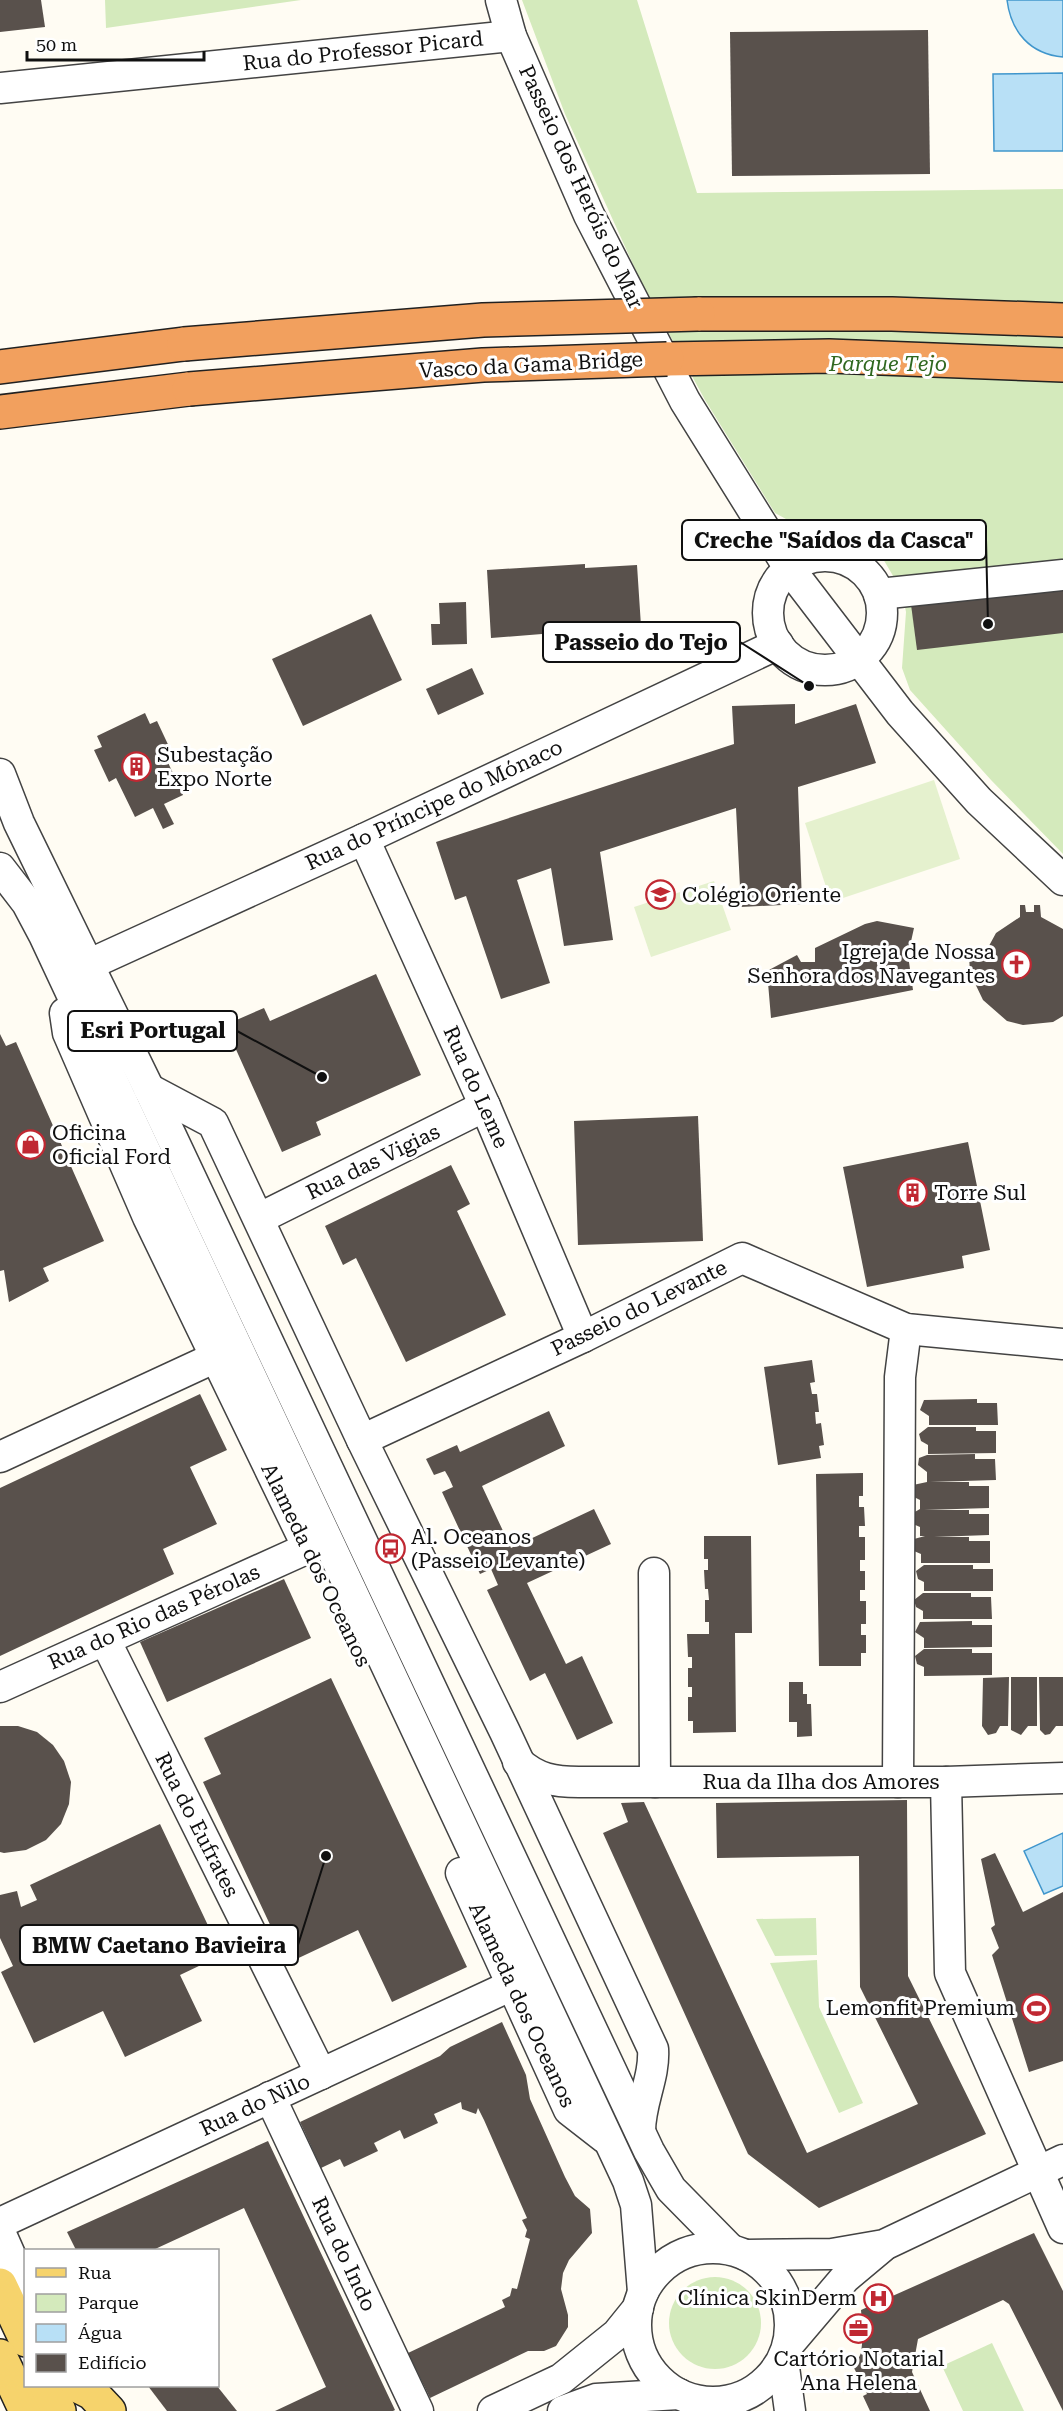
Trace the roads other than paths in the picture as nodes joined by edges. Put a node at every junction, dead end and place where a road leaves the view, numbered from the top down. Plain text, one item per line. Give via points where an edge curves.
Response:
1 (501, 0) edge
2 (511, 36) junction
3 (0, 88) edge
4 (1063, 320) edge
5 (1063, 365) edge
6 (0, 367) edge
7 (0, 412) edge
8 (789, 568) junction
9 (1063, 574) edge
10 (879, 594) junction
11 (778, 644) junction
12 (858, 662) junction
13 (0, 774) edge
14 (364, 839) junction
15 (0, 868) edge
16 (1063, 880) edge
17 (90, 964) junction
18 (61, 971) junction
19 (149, 1089) junction
20 (485, 1106) junction
21 (260, 1218) junction
22 (906, 1329) junction
23 (583, 1337) junction
24 (1063, 1344) edge
25 (216, 1357) junction
26 (362, 1440) junction
27 (0, 1457) edge
28 (308, 1548) junction
29 (654, 1573) dead end
30 (105, 1640) junction
31 (0, 1687) edge
32 (518, 1762) junction
33 (1063, 1778) edge
34 (579, 1782) junction
35 (654, 1782) junction
36 (898, 1782) junction
37 (946, 1782) junction
38 (549, 1828) junction
39 (510, 1986) junction
40 (321, 2074) junction
41 (270, 2097) junction
42 (640, 2131) junction
43 (608, 2140) junction
44 (1051, 2166) edge
45 (0, 2223) edge
46 (1063, 2228) edge
47 (0, 2232) edge
48 (884, 2245) junction
49 (738, 2252) junction
50 (0, 2285) edge
51 (24, 2286) edge
52 (641, 2300) junction
53 (24, 2336) edge
54 (785, 2352) junction
55 (0, 2356) edge
56 (82, 2387) edge
57 (26, 2397) edge
58 (694, 2401) edge
59 (59, 2411) edge
60 (109, 2411) edge
61 (418, 2411) edge
62 (493, 2411) edge
63 (563, 2411) edge
64 (790, 2411) edge

1 - 2 street, Passeio dos Heróis do Mar
2 - 3 street, Rua do Professor Picard
2 - 8 street, Passeio dos Heróis do Mar via 589,214 685,401
4 - 6 highway, Vasco da Gama Bridge, bridge via 740,313 483,320 184,344
5 - 7 highway, Vasco da Gama Bridge, bridge via 829,356 483,365 200,388
8 - 10 street via 807,559 837,557 863,570
8 - 11 street via 774,587 769,602 771,631
8 - 12 street, Passeio dos Heróis do Mar
9 - 10 street
10 - 12 street via 882,621 878,635
11 - 12 street via 787,655 810,668 837,669
11 - 14 street, Rua do Príncipe do Mónaco
12 - 16 street, Passeio dos Heróis do Mar via 979,801
13 - 17 street via 19,823
14 - 17 street, Rua do Príncipe do Mónaco
14 - 20 street, Rua do Leme
15 - 18 street, Alameda dos Oceanos via 34,916
17 - 19 street
18 - 25 street, Alameda dos Oceanos via 68,1033 148,1216
18 - 43 street, Alameda dos Oceanos
19 - 21 street via 213,1123
19 - 42 street
20 - 21 street, Rua das Vigias
20 - 23 street, Rua do Leme
21 - 26 street
22 - 23 street, Passeio do Levante via 742,1258
22 - 24 street, Passeio do Levante
22 - 36 street via 900,1377
23 - 26 street, Passeio do Levante
25 - 27 street
25 - 28 street, Alameda dos Oceanos
26 - 32 street
28 - 30 street, Rua do Rio das Pérolas
28 - 39 street, Alameda dos Oceanos via 417,1774
29 - 35 street
30 - 31 street, Rua do Rio das Pérolas
30 - 40 street, Rua do Eufrates
32 - 34 street, Rua da Ilha dos Amores via 543,1779
32 - 38 street
33 - 37 street, Rua da Ilha dos Amores
34 - 35 street, Rua da Ilha dos Amores
34 - 38 street via 551,1801
35 - 36 street, Rua da Ilha dos Amores
36 - 37 street, Rua da Ilha dos Amores
37 - 44 street via 950,1973
38 - 42 street via 653,2049
39 - 40 street, Rua do Nilo
39 - 43 street, Alameda dos Oceanos via 569,2110
40 - 41 street, Rua do Nilo
41 - 45 street, Rua do Nilo
41 - 61 street, Rua do Indo
42 - 49 street via 671,2189
43 - 52 street, Alameda dos Oceanos via 636,2205
44 - 46 street
44 - 48 street
47 - 51 street
48 - 49 street via 832,2254
48 - 54 street via 845,2278
49 - 52 street via 712,2248 679,2256 659,2271
49 - 54 street via 759,2263 780,2285 790,2314
50 - 53 main road
52 - 58 street via 637,2334 644,2358 652,2372
52 - 62 street via 617,2334 575,2369
54 - 58 street via 764,2383 752,2392 723,2401
54 - 64 street
55 - 57 main road
56 - 60 main road
57 - 59 main road
58 - 63 street via 596,2399

